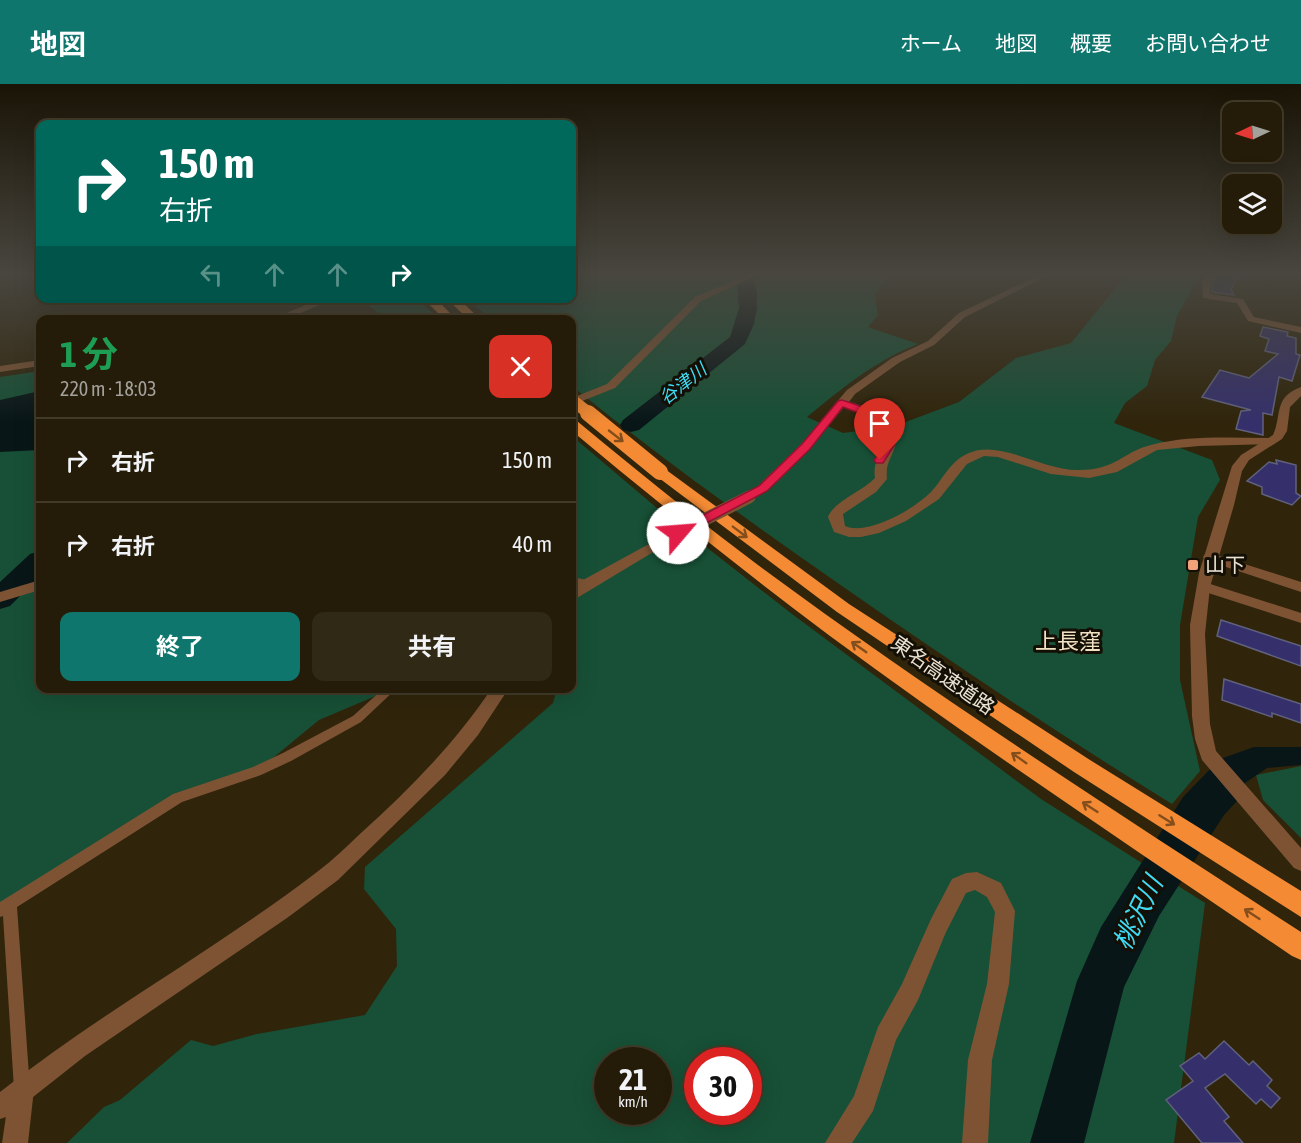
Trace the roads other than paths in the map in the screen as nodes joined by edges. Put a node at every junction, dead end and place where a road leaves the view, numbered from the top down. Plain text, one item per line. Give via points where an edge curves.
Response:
1 (672, 324) edge
2 (953, 324) edge
3 (1276, 324) edge
4 (1301, 330) edge
5 (36, 364) edge
6 (0, 369) edge
7 (1301, 390) edge
8 (576, 400) edge
9 (842, 403) junction
10 (576, 404) edge
11 (576, 427) edge
12 (1270, 442) junction
13 (1210, 557) junction
14 (576, 581) edge
15 (588, 583) junction
16 (36, 586) edge
17 (1204, 587) junction
18 (1301, 587) edge
19 (576, 593) edge
20 (0, 597) edge
21 (1301, 618) edge
22 (386, 693) edge
23 (498, 693) edge
24 (1301, 862) edge
25 (1301, 905) edge
26 (5, 907) edge
27 (1301, 946) edge
28 (22, 1089) junction
29 (0, 1107) edge
30 (15, 1143) edge
31 (838, 1143) edge
32 (975, 1143) edge

1 - 8 street via 611,386
2 - 9 street via 931,343 896,360
3 - 4 street
5 - 6 street
7 - 12 street via 1287,403 1281,431 1277,440
9 - 12 street via 871,414 882,422 891,437 880,460 881,479 835,517 839,529 854,534 905,516 933,497 971,455 981,452 1002,453 1038,468 1085,474 1118,468 1134,455 1156,447
9 - 15 street, bridge via 763,488
10 -> 25 highway, 東名高速道路, bridge via 843,608
27 -> 11 highway, 東名高速道路 via 1067,792 822,622
12 - 13 street via 1241,461
13 - 17 street
13 - 18 street
14 - 15 lane
15 - 19 street
16 - 20 street
17 - 21 street
17 - 24 street via 1197,647 1203,741 1208,755
22 - 26 lane via 357,718 287,756 257,771 178,798
23 - 28 street via 478,725 435,776 321,882
26 - 28 lane
28 - 29 street
28 - 30 street
31 - 32 street via 864,1102 886,1035 959,886 977,881 994,890 1005,911 998,984 980,1060

